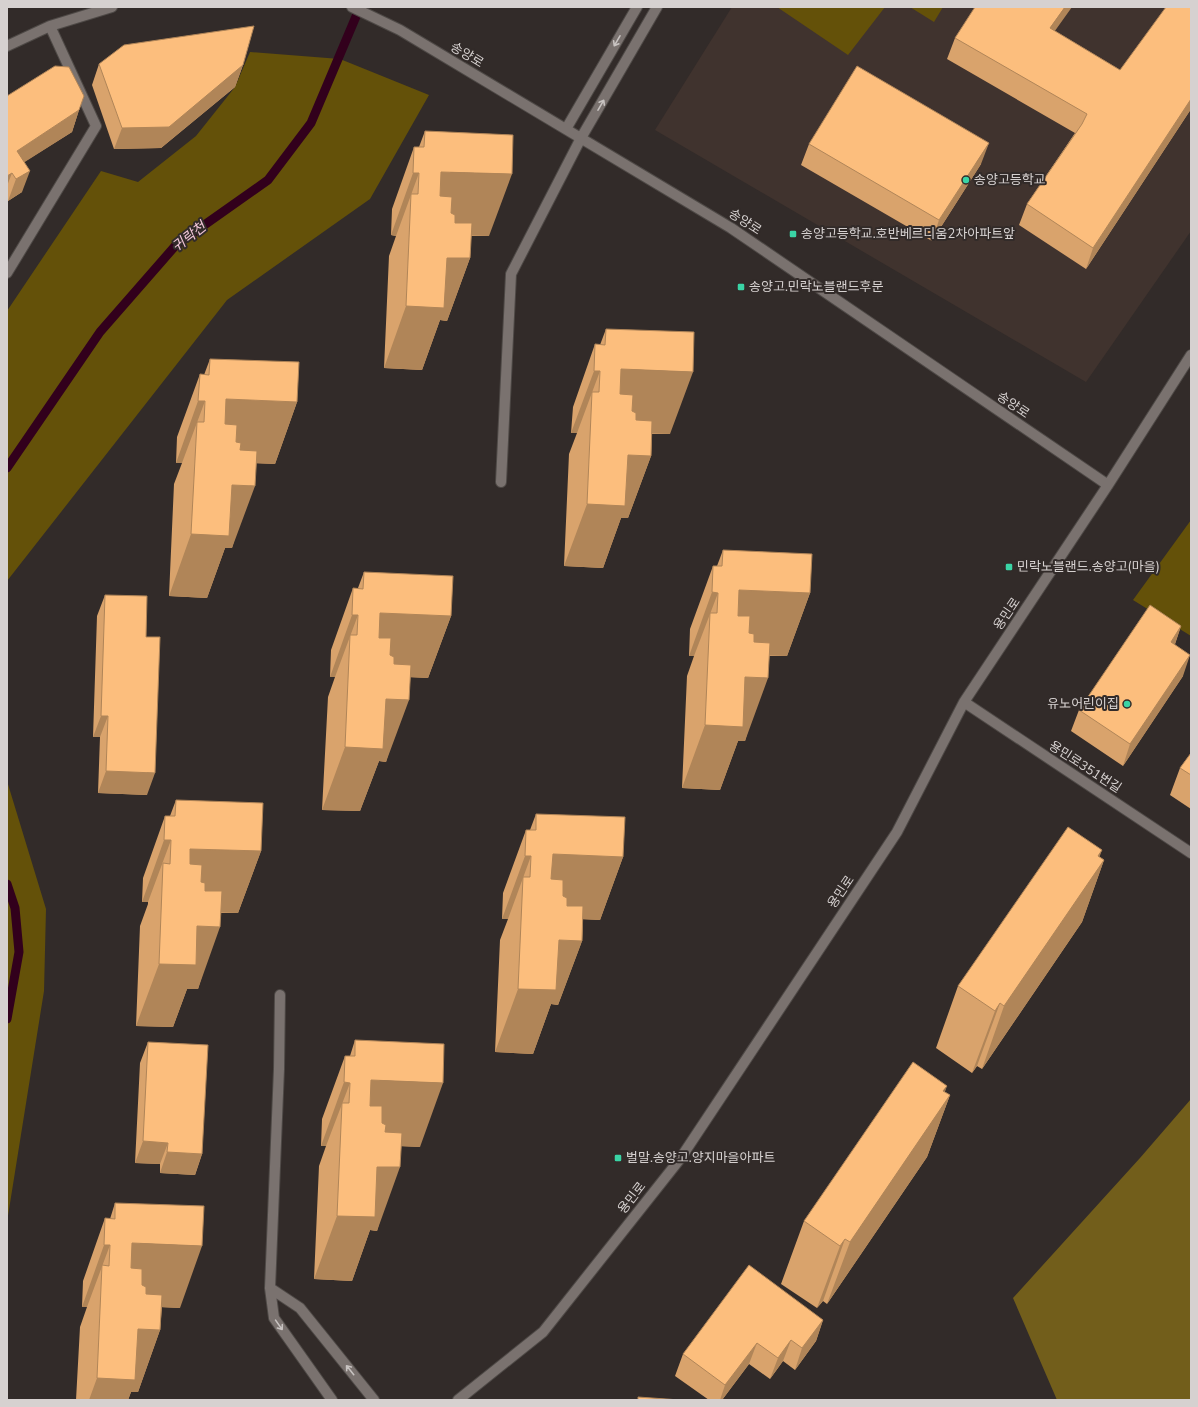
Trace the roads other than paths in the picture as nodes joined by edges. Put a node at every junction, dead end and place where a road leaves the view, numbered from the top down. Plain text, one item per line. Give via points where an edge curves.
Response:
1 (112, 7) edge
2 (352, 7) edge
3 (637, 7) edge
4 (657, 7) edge
5 (50, 26) junction
6 (7, 46) edge
7 (566, 129) junction
8 (581, 138) junction
9 (7, 273) edge
10 (1191, 355) edge
11 (501, 482) dead end
12 (1108, 485) junction
13 (964, 702) junction
14 (1191, 852) edge
15 (280, 995) dead end
16 (270, 1288) junction
17 (332, 1400) edge
18 (374, 1400) edge
19 (458, 1400) edge

1 - 5 street
2 - 7 street, 송양로 via 400,30
3 -> 7 street
8 -> 4 street
5 - 6 street
5 - 9 street via 96,126
7 - 8 street, 송양로
8 - 11 street via 511,274
8 - 12 street, 송양로 via 731,228
10 - 12 street, 용민로
12 - 13 street, 용민로
13 - 14 street, 용민로351번길
13 - 19 street, 용민로 via 897,832 680,1158 543,1332
15 - 16 street
16 -> 17 street via 274,1318
18 -> 16 street via 300,1308

